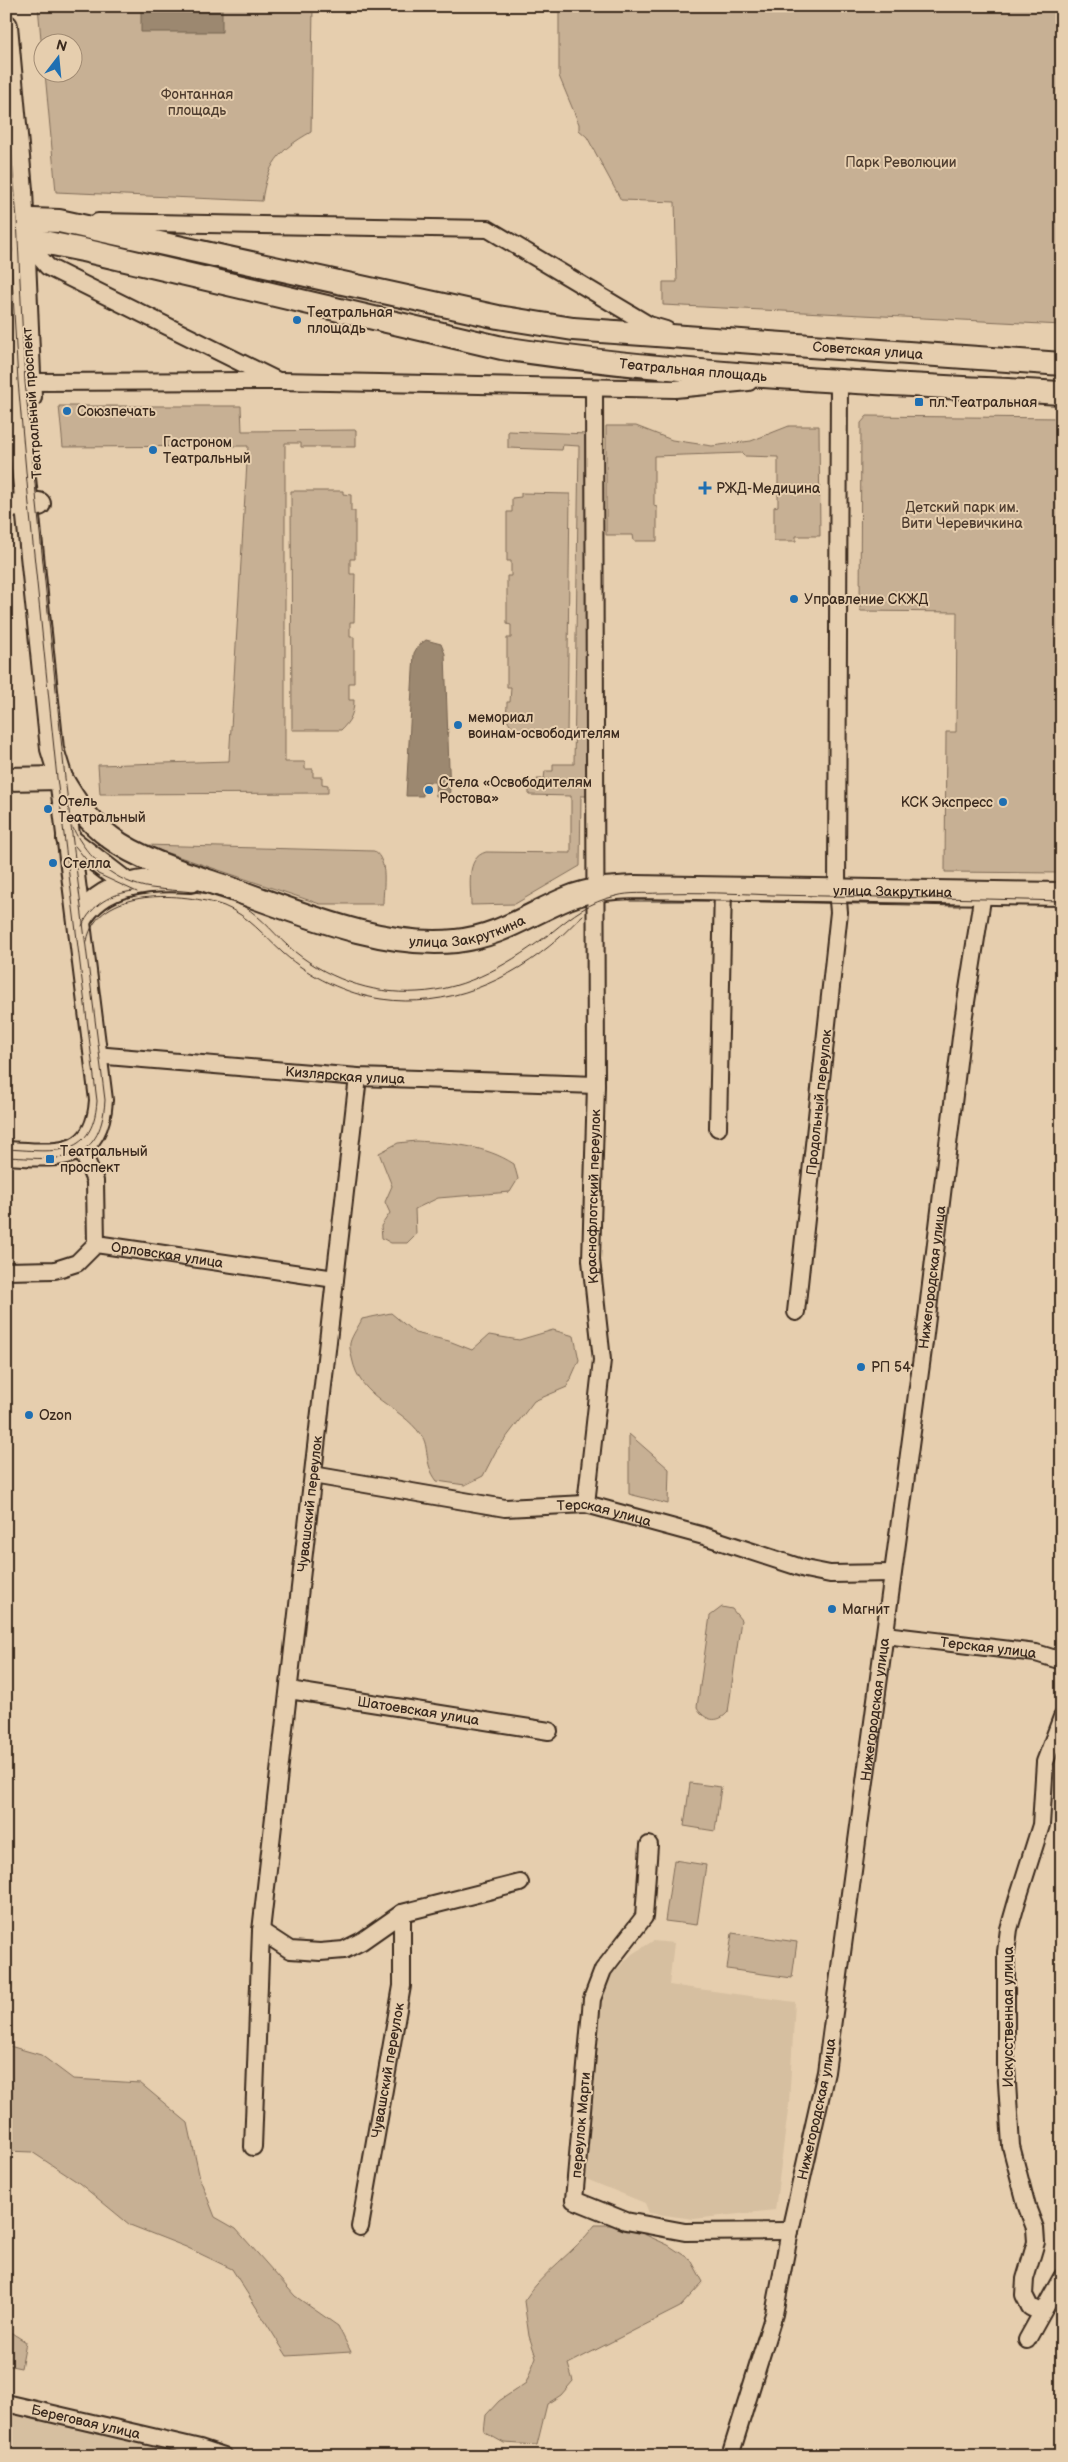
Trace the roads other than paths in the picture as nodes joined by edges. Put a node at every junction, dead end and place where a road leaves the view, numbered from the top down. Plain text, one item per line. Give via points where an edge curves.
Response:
1 (6, 26) edge
2 (59, 221) junction
3 (15, 228) edge
4 (6, 261) edge
5 (690, 338) junction
6 (1054, 364) edge
7 (798, 378) junction
8 (839, 380) junction
9 (29, 382) junction
10 (279, 382) junction
11 (594, 388) junction
12 (1052, 393) edge
13 (24, 505) edge
14 (61, 778) junction
15 (6, 779) edge
16 (68, 839) junction
17 (212, 883) junction
18 (128, 885) junction
19 (723, 887) junction
20 (596, 889) junction
21 (837, 890) junction
22 (983, 893) junction
23 (1062, 894) edge
24 (78, 921) junction
25 (95, 1055) junction
26 (358, 1077) junction
27 (596, 1085) junction
28 (718, 1128) dead end
29 (81, 1148) junction
30 (6, 1153) edge
31 (96, 1244) junction
32 (6, 1271) edge
33 (335, 1279) junction
34 (796, 1312) dead end
35 (313, 1475) junction
36 (586, 1504) junction
37 (892, 1573) junction
38 (885, 1635) junction
39 (1062, 1661) edge
40 (289, 1690) junction
41 (1062, 1717) edge
42 (549, 1731) dead end
43 (649, 1845) dead end
44 (520, 1883) dead end
45 (402, 1913) junction
46 (261, 1931) junction
47 (253, 2148) dead end
48 (360, 2227) dead end
49 (790, 2231) junction
50 (1062, 2277) edge
51 (1040, 2312) junction
52 (1027, 2340) dead end
53 (6, 2403) edge
54 (224, 2456) edge
55 (730, 2456) edge

1 - 3 main road, Театральный проспект
2 - 3 main road
2 - 5 main road via 498,317 573,330
2 - 5 street via 488,229 649,325
3 - 7 main road, Театральная площадь via 83,250 502,348 572,358
3 - 9 main road, Театральный проспект
3 - 10 street, Театральная площадь via 48,267
4 - 13 main road, Театральный проспект
5 - 6 main road, Советская улица
6 - 12 main road, Советская улица
7 - 8 main road, Советская улица
7 - 11 street, Театральная площадь via 675,389
8 - 12 main road, Советская улица
8 - 21 street, Продольный переулок
9 - 10 street, Театральная площадь
9 - 13 main road, Театральный проспект
10 - 11 street, Театральная площадь
11 - 20 street, Краснофлотский переулок
13 - 14 main road, Театральный проспект via 66,748
14 - 15 main road
14 - 16 main road, Театральный проспект
14 - 17 main road, улица Закруткина via 79,810 112,839 154,861
16 - 18 main road
16 - 24 main road, Театральный проспект
17 - 18 main road, улица Закруткина via 155,880
17 - 20 main road, улица Закруткина via 360,931 428,941 456,941 510,928 569,898
18 - 24 main road, улица Закруткина via 106,892
19 - 20 main road, улица Закруткина
19 - 21 main road, улица Закруткина
19 - 28 street
20 - 27 street, Краснофлотский переулок
21 - 22 main road, улица Закруткина
21 - 34 street, Продольный переулок via 839,912
22 - 23 main road, улица Закруткина
22 - 37 street, Нижегородская улица via 963,1021
24 - 25 main road, Театральный проспект
25 - 26 street, Кизлярская улица
25 - 29 main road, Театральный проспект via 100,1112 95,1128
26 - 27 street, Кизлярская улица
26 - 33 street, Чувашский переулок
27 - 36 street, Краснофлотский переулок via 591,1260 602,1360
29 - 30 main road via 57,1154
29 - 31 street via 95,1181
31 - 32 street, Орловская улица via 77,1263 55,1270
31 - 33 street, Орловская улица
33 - 35 street, Чувашский переулок
35 - 36 street, Терская улица via 505,1508
35 - 40 street, Чувашский переулок
36 - 37 street, Терская улица via 704,1536 805,1569 830,1574
37 - 38 street, Нижегородская улица
38 - 39 street, Терская улица via 1036,1653
38 - 49 street, Нижегородская улица via 826,2072
40 - 42 street, Шатоевская улица
40 - 46 street, Чувашский переулок
41 - 51 street, Искусственная улица via 1045,1762 1041,1825 1012,1920 1006,1952 1006,2067 1011,2146 1036,2242 1025,2279 1024,2295 1030,2306
43 - 49 street, переулок Марти via 644,1917 603,1970 592,1999 574,2200 626,2221 685,2232
44 - 45 street
45 - 46 street via 344,1950 290,1950
45 - 48 street, Чувашский переулок via 402,1986
46 - 47 street, Чувашский переулок
49 - 55 street, Нижегородская улица via 774,2314
50 - 51 street
51 - 52 street
53 - 54 street, Береговая улица

